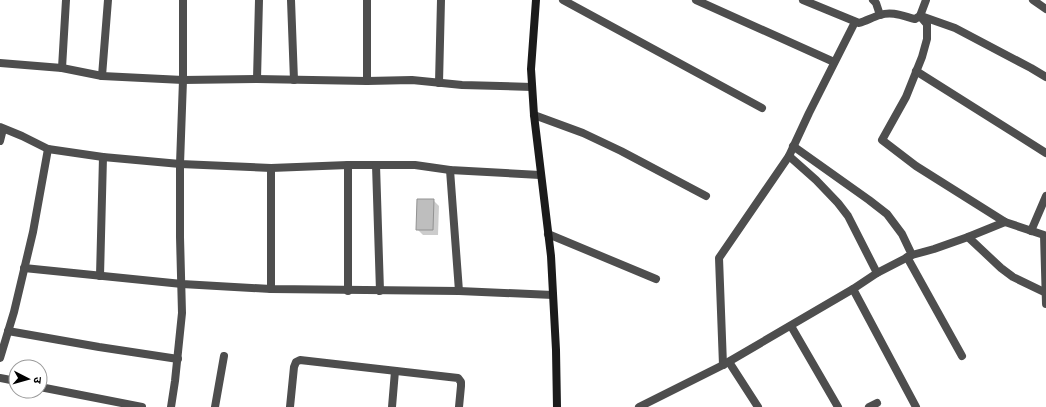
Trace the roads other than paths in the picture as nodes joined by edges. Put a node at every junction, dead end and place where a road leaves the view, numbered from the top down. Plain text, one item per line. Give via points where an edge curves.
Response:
1 (66, 0) edge
2 (108, 0) edge
3 (183, 0) edge
4 (259, 0) edge
5 (291, 0) edge
6 (367, 0) edge
7 (441, 0) edge
8 (536, 0) edge
9 (563, 0) edge
10 (696, 0) edge
11 (803, 0) edge
12 (873, 0) edge
13 (926, 0) edge
14 (1033, 0) edge
15 (1046, 9) edge
16 (880, 14) junction
17 (920, 16) junction
18 (855, 22) junction
19 (834, 62) junction
20 (0, 63) edge
21 (62, 68) junction
22 (916, 71) junction
23 (102, 76) junction
24 (1046, 77) edge
25 (257, 79) junction
26 (184, 80) junction
27 (294, 80) junction
28 (367, 81) junction
29 (439, 83) junction
30 (532, 87) junction
31 (762, 108) dead end
32 (534, 115) junction
33 (1, 128) edge
34 (0, 141) edge
35 (793, 146) junction
36 (48, 149) junction
37 (1046, 153) edge
38 (103, 156) junction
39 (789, 156) junction
40 (180, 164) junction
41 (348, 165) junction
42 (376, 165) junction
43 (271, 168) junction
44 (450, 170) junction
45 (540, 175) junction
46 (706, 196) dead end
47 (1045, 201) edge
48 (1005, 222) junction
49 (1031, 231) junction
50 (548, 234) junction
51 (968, 237) junction
52 (910, 256) junction
53 (24, 268) junction
54 (877, 272) junction
55 (1046, 272) edge
56 (100, 276) junction
57 (656, 279) dead end
58 (182, 284) junction
59 (271, 289) junction
60 (853, 289) junction
61 (348, 291) junction
62 (380, 291) junction
63 (459, 291) junction
64 (1046, 293) edge
65 (553, 295) junction
66 (1046, 304) edge
67 (790, 326) junction
68 (8, 331) junction
69 (224, 356) dead end
70 (962, 356) dead end
71 (0, 358) edge
72 (178, 359) junction
73 (726, 363) junction
74 (395, 371) junction
75 (48, 388) edge
76 (142, 407) edge
77 (171, 407) edge
78 (215, 407) edge
79 (290, 407) edge
80 (392, 407) edge
81 (459, 407) edge
82 (557, 407) edge
83 (640, 407) edge
84 (758, 407) edge
85 (838, 407) edge
86 (916, 407) edge

1 - 21 street
2 - 23 street
3 - 26 street
4 - 25 street
5 - 27 street
6 - 28 street
7 - 29 street
8 - 30 street
9 - 31 street
10 - 19 street
11 - 18 street
12 - 16 street
13 - 17 street
14 - 15 street
16 - 17 street via 892,13 915,19
16 - 18 street via 867,21
17 - 22 street via 927,24 927,39
17 - 24 street via 955,28
18 - 19 street
19 - 35 street
20 - 21 street
21 - 23 street
22 - 37 street
22 - 48 street via 906,97 882,140 916,166
23 - 26 street
25 - 26 street
25 - 27 street
26 - 40 street
27 - 28 street
28 - 29 street via 412,80
29 - 30 street
30 - 32 street
32 - 45 street
32 - 46 street via 583,133
33 - 34 street
33 - 36 street
35 - 39 street
35 - 52 street via 887,214 902,234
36 - 38 street
36 - 53 street
38 - 40 street
38 - 56 street
39 - 54 street via 816,180 848,216
39 - 73 street via 719,258
40 - 43 street
40 - 58 street
41 - 42 street
41 - 43 street
41 - 61 street
42 - 44 street
42 - 62 street
43 - 59 street
44 - 45 street
44 - 63 street
45 - 50 street
47 - 49 street
48 - 49 street
48 - 51 street
49 - 55 street via 1044,235
50 - 57 street
50 - 65 street
51 - 52 street
51 - 64 street via 1013,277
52 - 54 street
52 - 70 street
53 - 56 street
53 - 68 street
54 - 60 street
55 - 64 street
56 - 58 street
58 - 59 street
58 - 72 street
59 - 61 street
60 - 67 street
60 - 86 street
61 - 62 street
62 - 63 street
63 - 65 street
64 - 66 street
65 - 82 street
67 - 73 street
67 - 85 street
68 - 71 street
68 - 72 street
69 - 78 street
72 - 77 street
73 - 83 street
73 - 84 street
74 - 79 street via 300,360 294,368
74 - 80 street
74 - 81 street via 458,378 461,386
75 - 76 street

